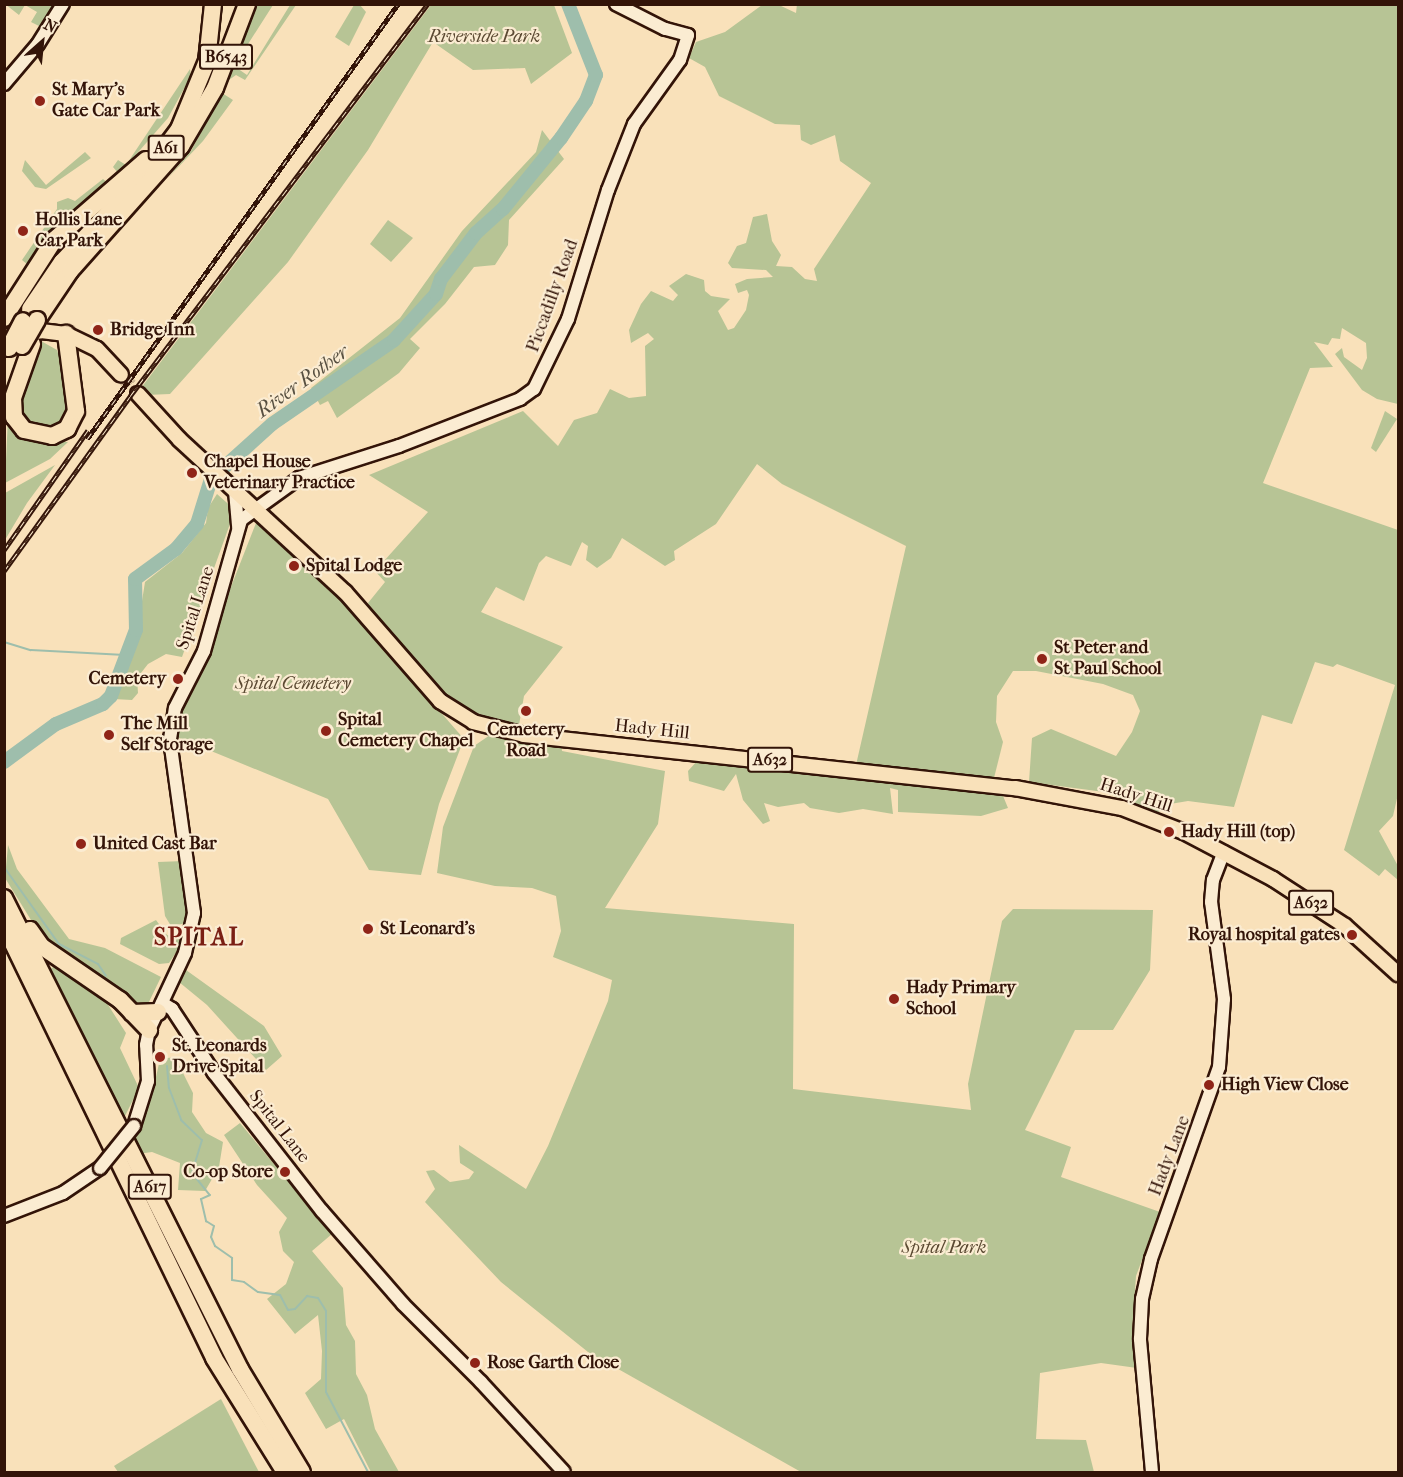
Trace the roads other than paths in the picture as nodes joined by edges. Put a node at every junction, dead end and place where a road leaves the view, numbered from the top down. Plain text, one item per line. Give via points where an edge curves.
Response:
1 (63, 4) edge
2 (213, 4) edge
3 (224, 4) edge
4 (246, 4) edge
5 (616, 4) edge
6 (4, 84) edge
7 (202, 108) junction
8 (172, 139) junction
9 (4, 318) edge
10 (34, 320) junction
11 (66, 334) junction
12 (14, 346) edge
13 (121, 375) tunnel mouth
14 (4, 384) edge
15 (138, 394) tunnel mouth
16 (234, 491) junction
17 (254, 509) junction
18 (238, 528) junction
19 (1229, 855) junction
20 (4, 892) edge
21 (4, 898) edge
22 (4, 925) edge
23 (1398, 974) edge
24 (160, 1007) junction
25 (132, 1013) junction
26 (149, 1030) junction
27 (4, 1216) edge
28 (285, 1473) edge
29 (302, 1473) edge
30 (564, 1473) edge
31 (1152, 1473) edge

1 - 6 street via 38,44
2 - 8 highway, A61 via 207,61 189,110
3 - 7 highway, A61 via 219,56
4 - 7 highway, B6543 via 214,88
5 - 17 street, Piccadilly Road via 665,29 688,35 680,60 634,124 608,190 568,319 534,389 520,399 399,446 299,478
7 - 10 highway, A61 via 169,163 88,250
8 - 9 highway via 63,230 34,266
8 - 10 highway, A61 via 147,172 62,262
10 - 12 highway, A61, bridge
10 - 12 highway
11 - 12 main road via 41,331
11 - 12 highway via 76,411 67,429 52,436 24,430 14,417
11 - 13 main road via 97,349
12 - 14 highway, A61
15 - 16 main road, Hady Hill / A632
16 - 17 main road, Hady Hill / A632
16 - 18 street, Spital Lane
17 - 18 street, Spital Lane via 243,516
17 - 19 main road, Hady Hill / A632 via 345,591 440,701 460,716 496,731 1089,799 1153,819
18 - 24 street, Spital Lane via 204,651 175,708 170,739 194,913 185,953
19 - 23 main road, Hady Hill / A632 via 1322,909 1367,943
19 - 31 street, Hady Lane via 1213,880 1211,902 1224,999 1219,1067 1151,1259 1142,1299 1140,1339
20 - 25 highway via 41,946 104,987
21 - 29 highway, A617 via 240,1369
22 - 28 highway, A617 via 214,1359
24 - 25 highway
24 - 26 street
24 - 30 street, Spital Lane via 172,1009 214,1072 322,1211 403,1304
25 - 26 highway
26 - 27 street, bridge via 148,1081 134,1126 100,1168 63,1193

